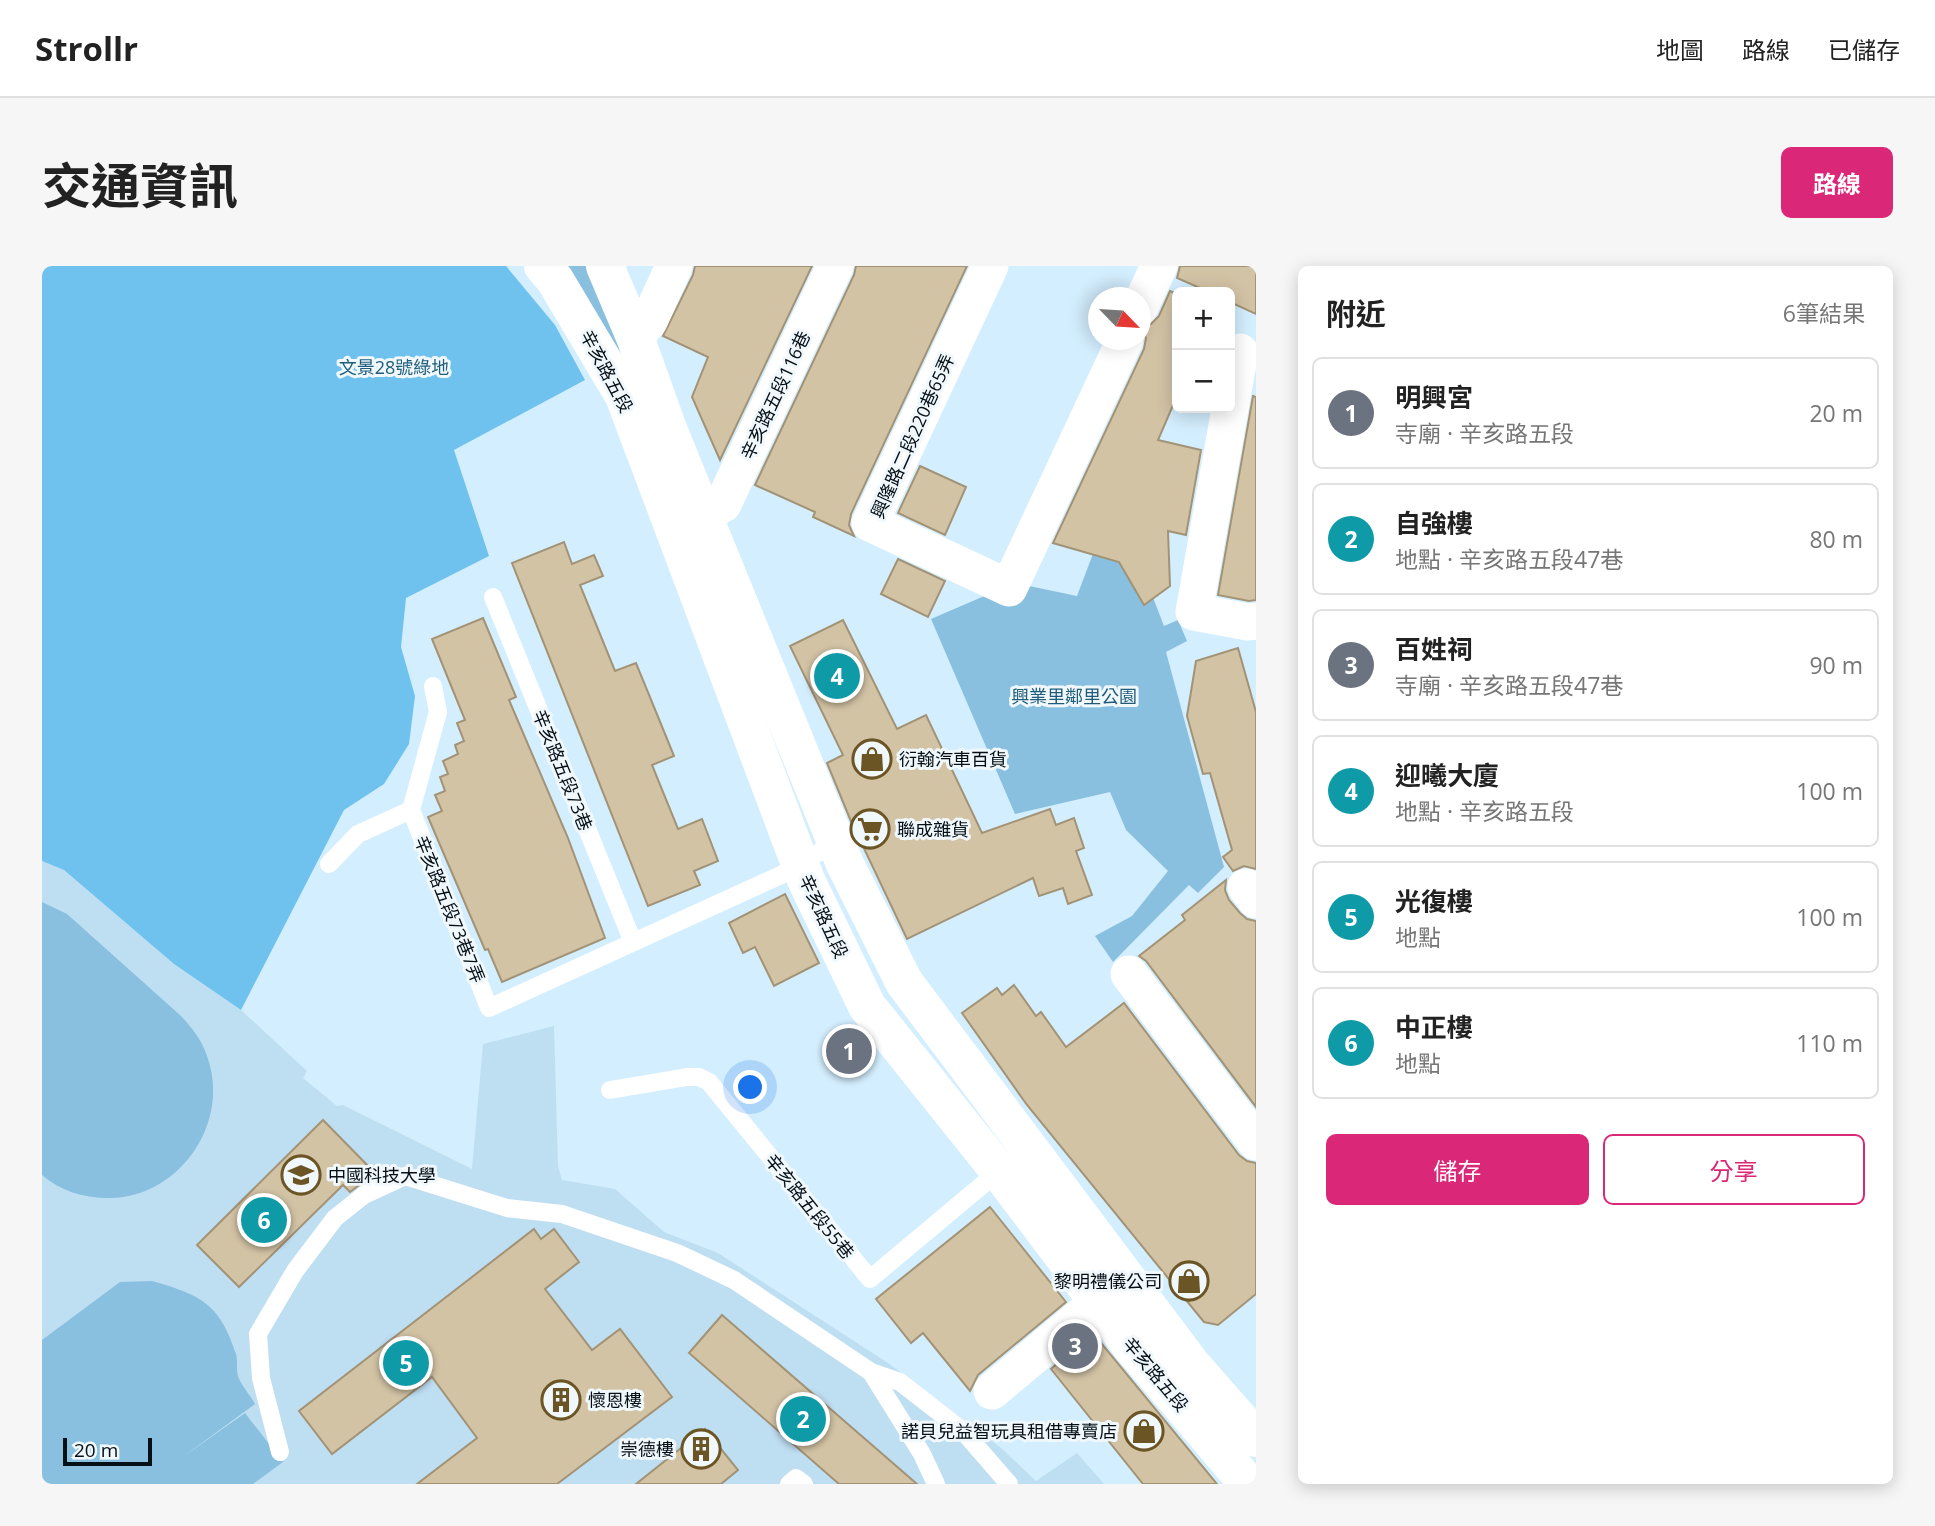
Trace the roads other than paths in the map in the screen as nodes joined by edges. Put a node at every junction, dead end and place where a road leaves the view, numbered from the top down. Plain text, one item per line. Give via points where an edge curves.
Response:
1 (543, 266) edge
2 (605, 266) edge
3 (674, 266) edge
4 (835, 266) edge
5 (990, 266) edge
6 (1160, 266) edge
7 (1150, 287) edge
8 (635, 337) junction
9 (1120, 350) edge
10 (1240, 352) dead end
11 (704, 514) junction
12 (493, 597) dead end
13 (1253, 632) edge
14 (433, 685) dead end
15 (411, 810) junction
16 (836, 842) junction
17 (329, 864) dead end
18 (800, 864) junction
19 (633, 942) junction
20 (1129, 974) dead end
21 (610, 1090) dead end
22 (1256, 1142) edge
23 (999, 1171) junction
24 (1098, 1302) junction
25 (872, 1372) junction
26 (992, 1391) dead end
27 (1256, 1438) edge
28 (280, 1452) dead end
29 (789, 1484) edge
30 (804, 1484) edge
31 (936, 1484) edge
32 (1009, 1484) edge
33 (1248, 1484) edge

1 - 18 main road, 辛亥路五段 via 624,396
2 - 8 main road, 辛亥路五段
3 - 8 street via 649,321
4 - 11 street, 辛亥路五段116巷 via 723,504
5 - 9 street, 興隆路二段220巷65弄 via 870,523 1009,588
6 - 7 street
8 - 11 main road, 辛亥路五段
10 - 13 street via 1194,612
11 - 16 main road, 辛亥路五段
12 - 19 lane, 辛亥路五段73巷
14 - 15 lane via 438,712
15 - 17 lane via 358,834
15 - 19 lane, 辛亥路五段73巷7弄 via 489,1008
16 - 18 lane
16 - 27 main road, 辛亥路五段 via 904,982 1191,1364
18 - 19 lane
18 - 23 main road, 辛亥路五段 via 867,1006
20 - 22 street
21 - 23 lane, 辛亥路五段55巷 via 687,1077 709,1082 870,1279
23 - 24 main road, 辛亥路五段
24 - 26 street
24 - 33 main road, 辛亥路五段
25 - 28 lane via 734,1280 677,1253 562,1214 507,1208 405,1176 363,1195 335,1218 295,1271 258,1334 261,1378
25 - 31 lane
25 - 32 lane via 900,1382 963,1431
29 - 30 lane via 796,1478

